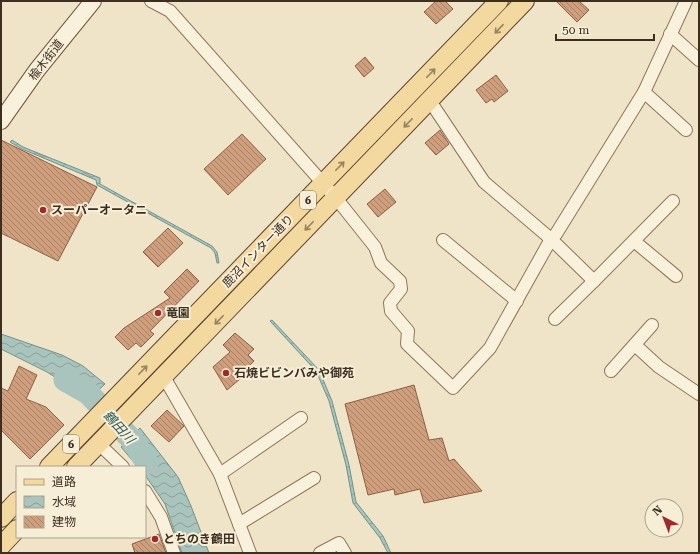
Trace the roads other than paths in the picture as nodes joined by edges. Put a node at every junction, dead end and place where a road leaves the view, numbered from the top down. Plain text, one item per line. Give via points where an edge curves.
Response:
1 (93, 1) edge
2 (151, 1) edge
3 (500, 1) edge
4 (686, 1) edge
5 (520, 3) edge
6 (670, 34) junction
7 (699, 60) edge
8 (644, 92) junction
9 (430, 101) junction
10 (1, 121) edge
11 (686, 130) dead end
12 (323, 184) junction
13 (336, 198) junction
14 (673, 201) dead end
15 (551, 239) junction
16 (443, 240) dead end
17 (634, 241) junction
18 (676, 276) dead end
19 (594, 281) junction
20 (517, 301) junction
21 (555, 318) dead end
22 (652, 325) dead end
23 (635, 345) junction
24 (611, 371) dead end
25 (164, 377) junction
26 (699, 394) edge
27 (301, 418) dead end
28 (103, 440) junction
29 (50, 466) edge
30 (77, 466) edge
31 (122, 466) edge
32 (220, 474) junction
33 (314, 478) dead end
34 (146, 493) edge
35 (16, 502) edge
36 (1, 518) edge
37 (239, 524) junction
38 (16, 530) edge
39 (1, 545) edge
40 (174, 553) edge
41 (250, 553) edge
42 (320, 553) edge
43 (344, 553) edge

1 - 10 street, 楡木街道 via 37,70
2 - 12 street via 170,12
12 -> 3 main road, 鹿沼インター通り / 6
4 - 6 street
5 -> 9 main road, 鹿沼インター通り / 6
6 - 7 street
6 - 8 street
8 - 11 street
8 - 15 street
9 -> 13 main road, 鹿沼インター通り / 6
9 - 15 street via 484,182
12 - 13 street
29 -> 12 main road, 鹿沼インター通り / 6
13 - 20 street via 376,247 381,263 400,281 401,289 390,304 391,311 408,331 407,344 453,388 490,348
13 -> 25 main road, 鹿沼インター通り / 6
14 - 17 street
15 - 19 street
15 - 20 street
16 - 20 street
17 - 18 street
17 - 19 street
19 - 21 street
22 - 23 street
23 - 24 street
23 - 26 street via 659,367
25 - 28 main road, 鹿沼インター通り / 6
25 - 32 street
27 - 32 street
28 - 30 main road, 鹿沼インター通り / 6
28 - 31 street
32 - 37 street
33 - 37 street
34 - 40 street via 161,517
35 - 36 main road
37 - 41 street
38 - 39 main road
42 - 43 street via 339,543

